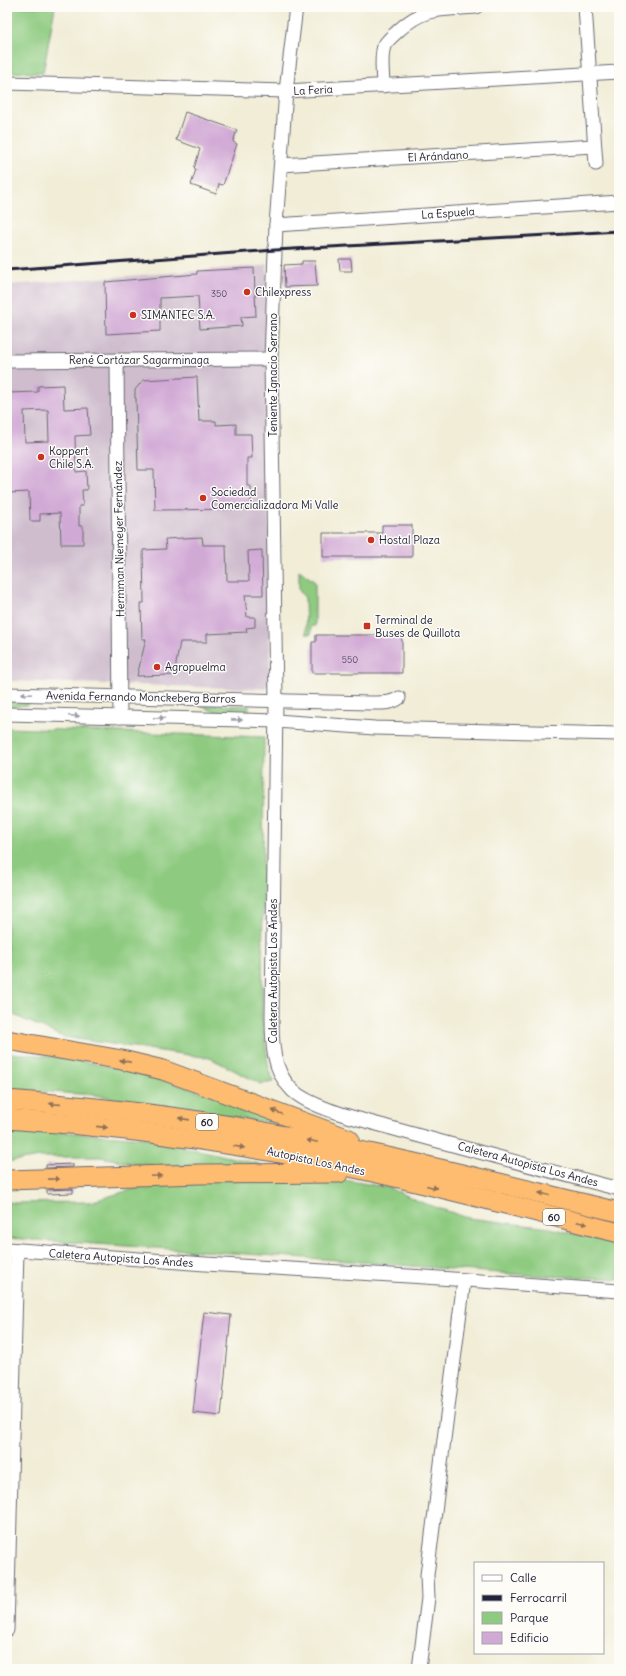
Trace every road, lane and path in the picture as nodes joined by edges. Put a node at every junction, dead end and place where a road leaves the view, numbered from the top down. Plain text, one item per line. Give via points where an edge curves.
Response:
1 (296, 7) edge
2 (476, 7) edge
3 (584, 7) edge
4 (443, 8) edge
5 (619, 72) edge
6 (589, 74) junction
7 (7, 83) edge
8 (383, 86) junction
9 (286, 91) junction
10 (594, 146) junction
11 (596, 164) dead end
12 (281, 165) junction
13 (619, 202) edge
14 (276, 225) junction
15 (271, 359) junction
16 (116, 360) junction
17 (7, 361) edge
18 (7, 694) edge
19 (120, 697) junction
20 (399, 698) dead end
21 (276, 701) junction
22 (7, 714) edge
23 (120, 717) junction
24 (276, 720) junction
25 (619, 734) edge
26 (7, 1040) edge
27 (7, 1100) edge
28 (7, 1119) edge
29 (405, 1160) junction
30 (394, 1178) junction
31 (7, 1180) edge
32 (619, 1189) edge
33 (619, 1212) edge
34 (619, 1233) edge
35 (12, 1249) edge
36 (464, 1280) junction
37 (619, 1291) edge
38 (7, 1630) edge
39 (419, 1669) edge

1 - 9 street, Teniente Ignacio Serrano
2 - 4 street
3 - 6 street
4 - 8 street via 410,19 390,38 383,53
5 - 6 street, La Feria
6 - 8 street, La Feria
6 - 10 street
7 - 9 street, La Feria
8 - 9 street, La Feria
9 - 12 street, Teniente Ignacio Serrano
10 - 11 street
10 - 12 street, El Arándano
12 - 14 street, Teniente Ignacio Serrano
13 - 14 street, La Espuela
14 - 15 street, Teniente Ignacio Serrano
15 - 16 street, René Cortázar Sagarminaga
15 - 21 street, Teniente Ignacio Serrano
16 - 17 street, René Cortázar Sagarminaga
16 - 19 street, Hermman Niemeyer Fernández
19 -> 18 street, Avenida Fernando Monckeberg Barros
19 - 21 street, Avenida Fernando Monckeberg Barros
19 - 23 street, Hermman Niemeyer Fernández
20 - 21 street, Avenida Fernando Monckeberg Barros via 384,703
21 - 24 street, Teniente Ignacio Serrano
22 -> 23 street, Avenida Fernando Monckeberg Barros
23 -> 24 street, Avenida Fernando Monckeberg Barros
24 - 25 street, Avenida Fernando Monckeberg Barros via 375,728
24 - 32 street, Caletera Autopista Los Andes via 272,1037 278,1070 292,1090 309,1102 334,1110
29 -> 26 highway via 163,1070 122,1060
29 -> 27 highway, Autopista Los Andes / 60 via 280,1134 210,1123 126,1111
28 -> 30 highway, Autopista Los Andes / 60 via 163,1135 274,1152
33 -> 29 highway, Autopista Los Andes / 60
31 -> 30 highway via 338,1173
30 -> 34 highway, Autopista Los Andes / 60
35 - 36 street, Caletera Autopista Los Andes
35 - 38 street
36 - 37 street, Caletera Autopista Los Andes
36 - 39 street via 427,1575 428,1598

